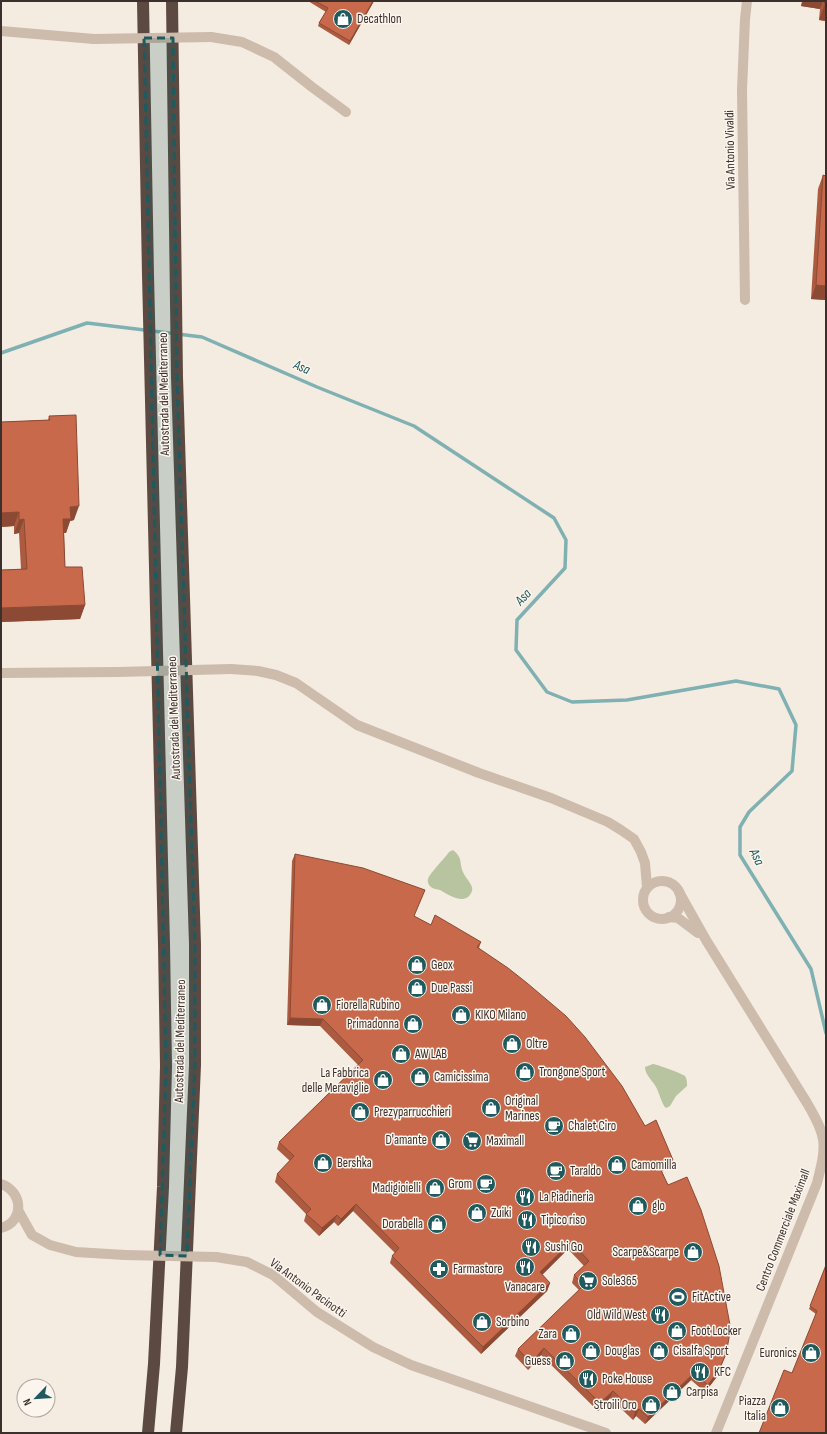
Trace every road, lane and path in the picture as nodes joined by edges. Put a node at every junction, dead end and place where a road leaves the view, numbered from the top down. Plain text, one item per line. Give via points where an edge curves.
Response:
1 (143, 1) edge
2 (172, 1) edge
3 (179, 1) edge
4 (747, 1) edge
5 (173, 22) junction
6 (1, 31) edge
7 (346, 112) dead end
8 (745, 300) dead end
9 (1, 673) edge
10 (647, 887) junction
11 (679, 892) junction
12 (669, 917) junction
13 (706, 940) junction
14 (1, 1184) edge
15 (18, 1210) junction
16 (1, 1228) edge
17 (148, 1433) edge
18 (176, 1433) edge
19 (606, 1433) edge
20 (716, 1433) edge

1 - 17 highway, Autostrada del Mediterraneo via 166,1066 163,1187
2 - 5 highway, Autostrada del Mediterraneo
3 - 5 highway
4 - 8 street, Via Antonio Vivaldi via 742,90
5 - 18 highway, Autostrada del Mediterraneo via 177,377 195,944 195,1065 182,1367
6 - 7 street, bridge via 94,39 211,37 242,42 274,57
9 - 10 street, bridge via 231,669 276,675 296,683 357,725 608,822 634,839 641,852 647,874
10 - 11 street via 658,881 665,881 676,887
10 - 12 street via 643,900 647,912 657,918
11 - 12 street via 680,904
11 - 13 street, Centro Commerciale Maximall
12 - 13 street, Centro Commerciale Maximall via 678,918
13 - 20 street, Centro Commerciale Maximall via 811,1108 825,1142 824,1161 817,1183
14 - 15 street, Via Antonio Pacinotti via 6,1185 16,1196
15 - 16 street via 16,1218
15 - 19 street, Via Antonio Pacinotti, bridge via 32,1235 50,1245 76,1252 216,1257 247,1262 274,1275 317,1312 373,1347 411,1365

